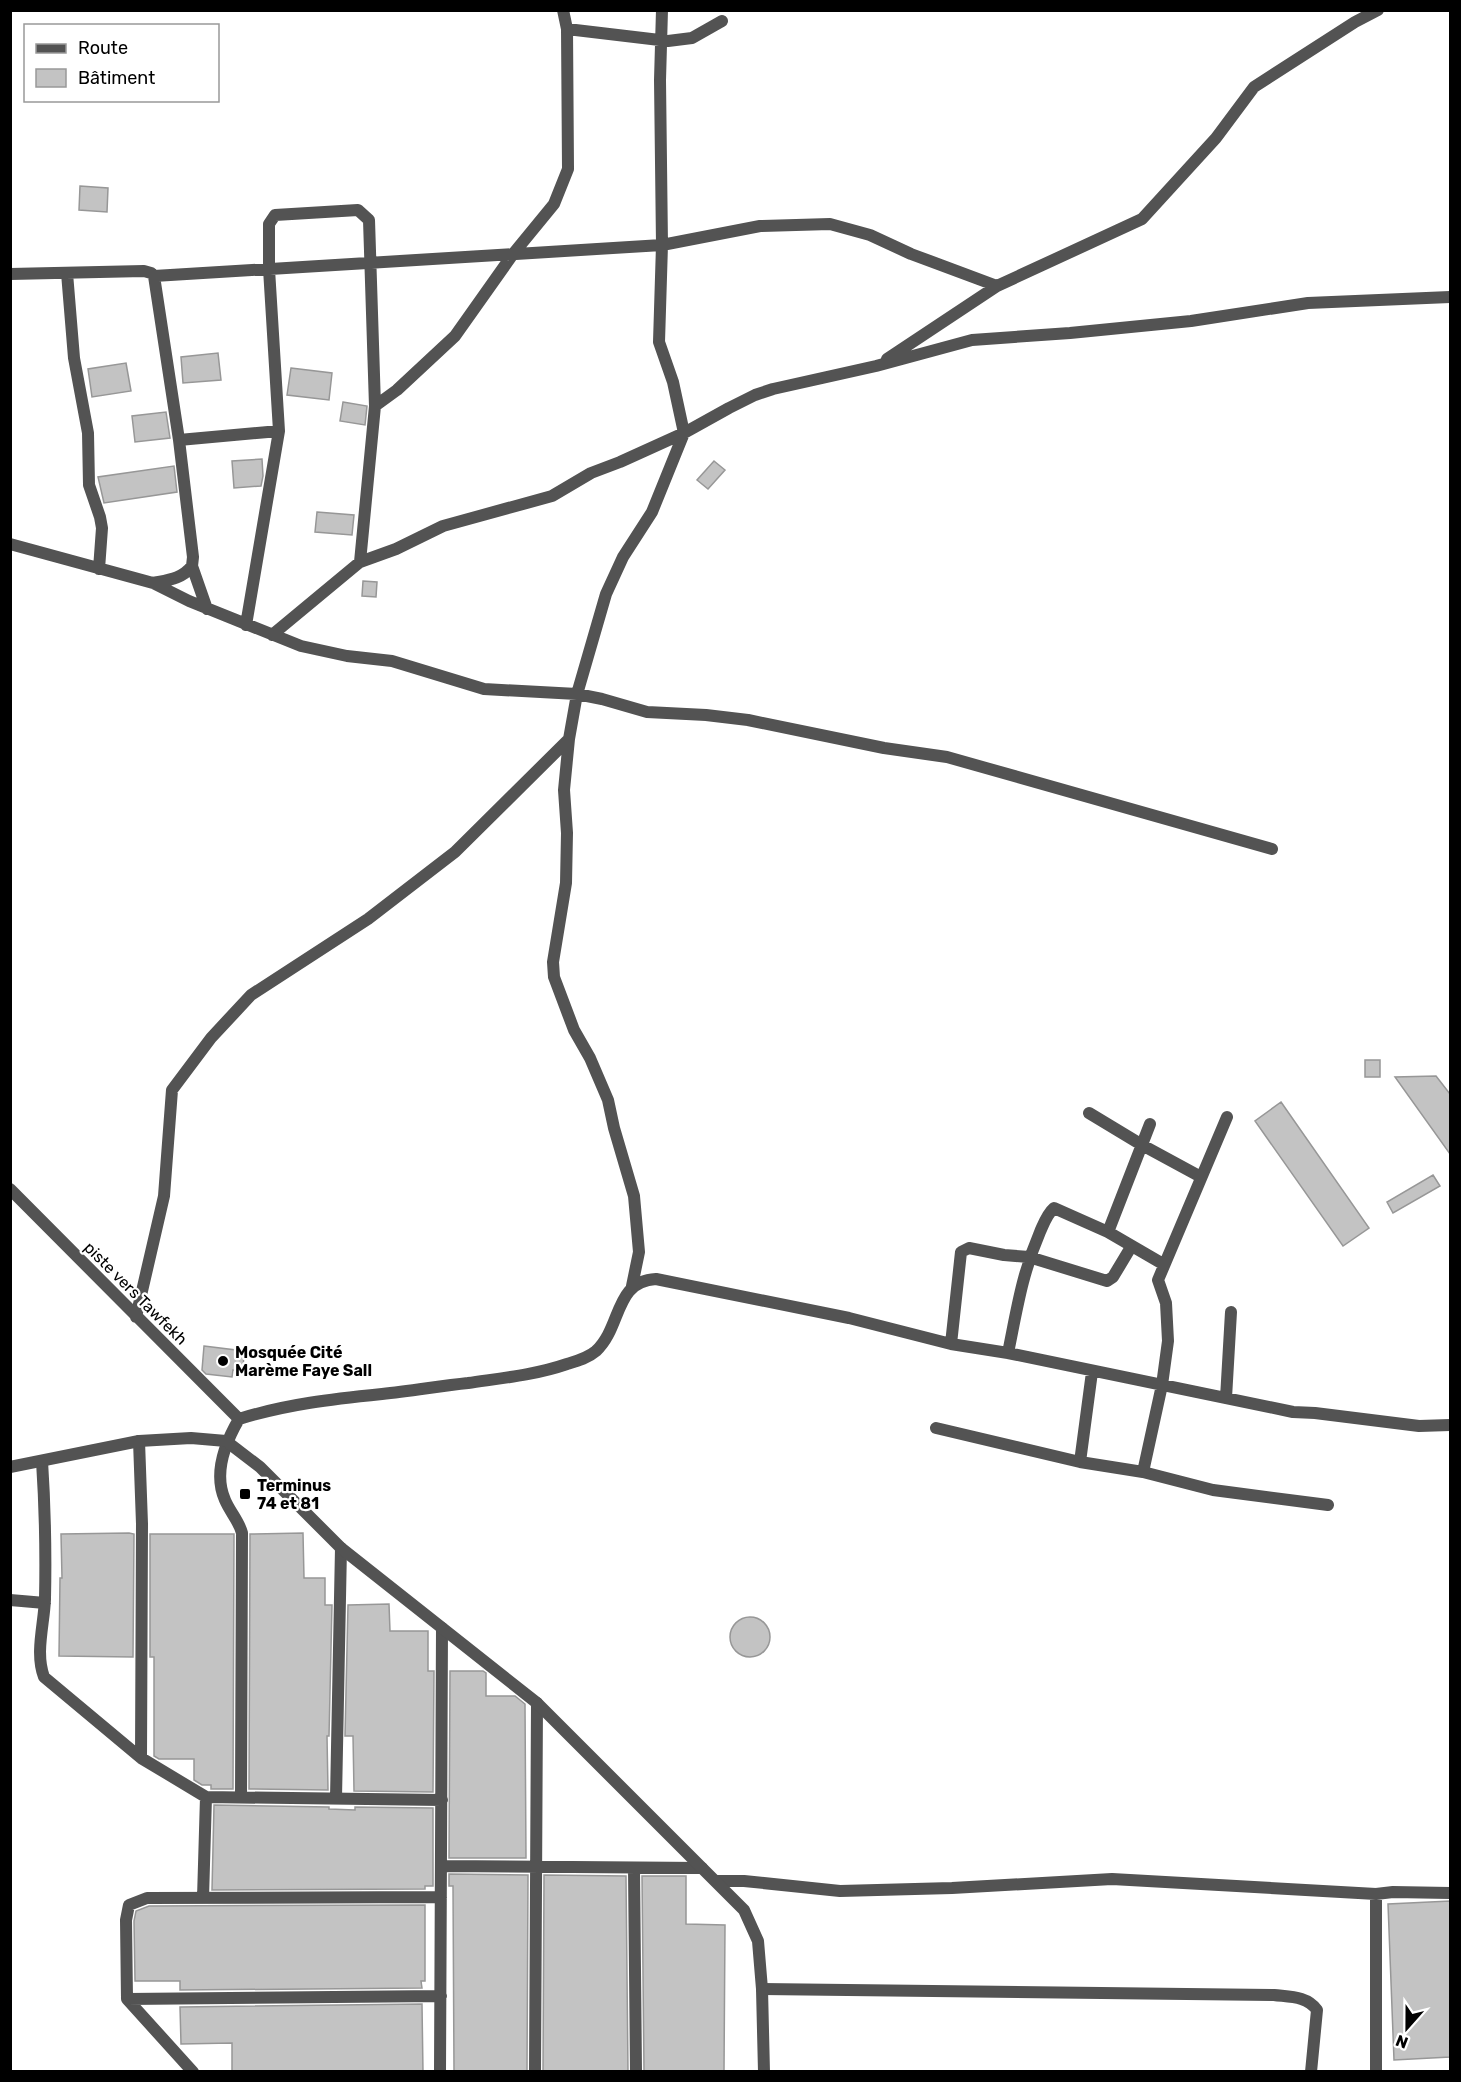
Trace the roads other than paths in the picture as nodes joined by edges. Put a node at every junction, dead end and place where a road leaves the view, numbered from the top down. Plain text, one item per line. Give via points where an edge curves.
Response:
1 (563, 10) edge
2 (662, 10) edge
3 (1378, 10) edge
4 (722, 21) dead end
5 (567, 29) junction
6 (660, 39) junction
7 (662, 245) junction
8 (513, 254) junction
9 (371, 263) junction
10 (269, 269) junction
11 (67, 273) junction
12 (10, 274) edge
13 (154, 276) junction
14 (997, 286) junction
15 (1450, 297) edge
16 (876, 366) junction
17 (375, 406) junction
18 (279, 431) junction
19 (684, 433) junction
20 (179, 440) junction
21 (10, 544) edge
22 (360, 562) junction
23 (192, 566) junction
24 (99, 569) junction
25 (153, 583) junction
26 (207, 609) junction
27 (246, 625) junction
28 (272, 635) junction
29 (577, 694) junction
30 (569, 739) junction
31 (1272, 849) dead end
32 (1089, 1113) dead end
33 (1227, 1117) dead end
34 (1150, 1124) dead end
35 (1142, 1145) junction
36 (1201, 1178) junction
37 (10, 1189) edge
38 (1108, 1232) junction
39 (1131, 1247) junction
40 (1029, 1257) junction
41 (1163, 1264) junction
42 (632, 1286) junction
43 (1232, 1312) dead end
44 (136, 1317) junction
45 (951, 1344) junction
46 (1008, 1353) junction
47 (1092, 1372) junction
48 (1162, 1385) junction
49 (1226, 1398) junction
50 (239, 1419) junction
51 (1450, 1425) edge
52 (936, 1428) dead end
53 (139, 1441) junction
54 (226, 1441) junction
55 (42, 1461) junction
56 (1080, 1462) junction
57 (10, 1467) edge
58 (1143, 1472) junction
59 (1328, 1505) dead end
60 (341, 1548) junction
61 (10, 1600) edge
62 (45, 1603) junction
63 (442, 1628) junction
64 (537, 1703) junction
65 (141, 1758) junction
66 (206, 1797) junction
67 (241, 1797) junction
68 (336, 1798) junction
69 (442, 1800) junction
70 (441, 1866) junction
71 (536, 1867) junction
72 (634, 1868) junction
73 (702, 1868) junction
74 (716, 1881) junction
75 (1450, 1893) edge
76 (1376, 1894) junction
77 (441, 1897) junction
78 (203, 1898) junction
79 (762, 1989) junction
80 (441, 1996) junction
81 (127, 1999) junction
82 (193, 2072) edge
83 (441, 2072) edge
84 (535, 2072) edge
85 (636, 2072) edge
86 (764, 2072) edge
87 (1311, 2072) edge
88 (1376, 2072) edge

1 - 5 street
2 - 6 street
3 - 14 street via 1254,87 1216,138 1142,219
4 - 6 street via 692,38
5 - 6 street
5 - 8 street via 568,170 554,204
6 - 7 street
7 - 8 street
7 - 14 street via 760,226 830,224 870,235
7 - 19 street via 659,342
8 - 9 street
8 - 17 street via 455,336
9 - 10 street
9 - 10 street via 369,220 358,210 274,215 269,224
9 - 17 street
10 - 13 street
10 - 18 street
11 - 12 street
11 - 13 street via 144,272
11 - 24 street via 74,358 88,433 89,484 102,528
13 - 20 street
14 - 16 street
15 - 16 street via 1308,303 1191,321 972,340
16 - 19 street via 754,395
17 - 22 street
18 - 20 street
18 - 27 street
19 - 22 street via 591,473 552,496 443,526
19 - 29 street via 652,512 623,557 606,594
20 - 23 street
21 - 24 street
22 - 28 street
23 - 25 street via 181,576
23 - 26 street
24 - 25 street
25 - 26 street
26 - 27 street
27 - 28 street
28 - 29 street via 347,656 392,661 483,689
29 - 30 street
29 - 31 street via 647,712 748,720 948,757
30 - 42 street via 564,790 567,883 554,949 554,977 608,1100 634,1196 639,1252
30 - 44 street via 455,852 368,919 251,995 210,1038 172,1090 164,1196
32 - 35 street
33 - 36 street
34 - 35 street
35 - 36 street
35 - 38 street
36 - 41 street
37 - 44 street, piste vers Tawfekh
38 - 39 street
38 - 40 street via 1054,1208
39 - 40 street via 1107,1281
39 - 41 street
40 - 45 street via 969,1248 961,1252
40 - 46 street
41 - 48 street via 1158,1280 1166,1303 1168,1341
42 - 45 street via 656,1279 849,1318
42 - 50 street via 602,1344 584,1358 561,1366 524,1375 323,1399
43 - 49 street
44 - 50 street, piste vers Tawfekh
45 - 46 street
46 - 47 street
47 - 48 street
47 - 56 street
48 - 49 street
48 - 58 street
49 - 51 street via 1293,1412 1419,1426
50 - 54 street
52 - 56 street
53 - 54 street
53 - 55 street
53 - 65 street
54 - 60 street via 260,1467
54 - 67 street via 221,1466 222,1492 242,1533
55 - 57 street
55 - 62 street
56 - 58 street
58 - 59 street via 1213,1490
60 - 63 street
60 - 68 street
61 - 62 street
62 - 65 street via 40,1666 44,1677
63 - 64 street
63 - 69 street
64 - 71 street
64 - 73 street
65 - 66 street
66 - 67 street
66 - 78 street
67 - 68 street
68 - 69 street
69 - 70 street
70 - 71 street
70 - 77 street
71 - 72 street
71 - 84 street
72 - 73 street
72 - 85 street
73 - 74 street
74 - 76 street via 840,1891 1112,1879
74 - 79 street via 744,1910 758,1941
75 - 76 street
76 - 88 street
77 - 78 street
77 - 80 street
78 - 81 street via 147,1898 128,1906
79 - 86 street
79 - 87 street via 1284,1996 1312,2002 1317,2010
80 - 81 street
80 - 83 street
81 - 82 street

